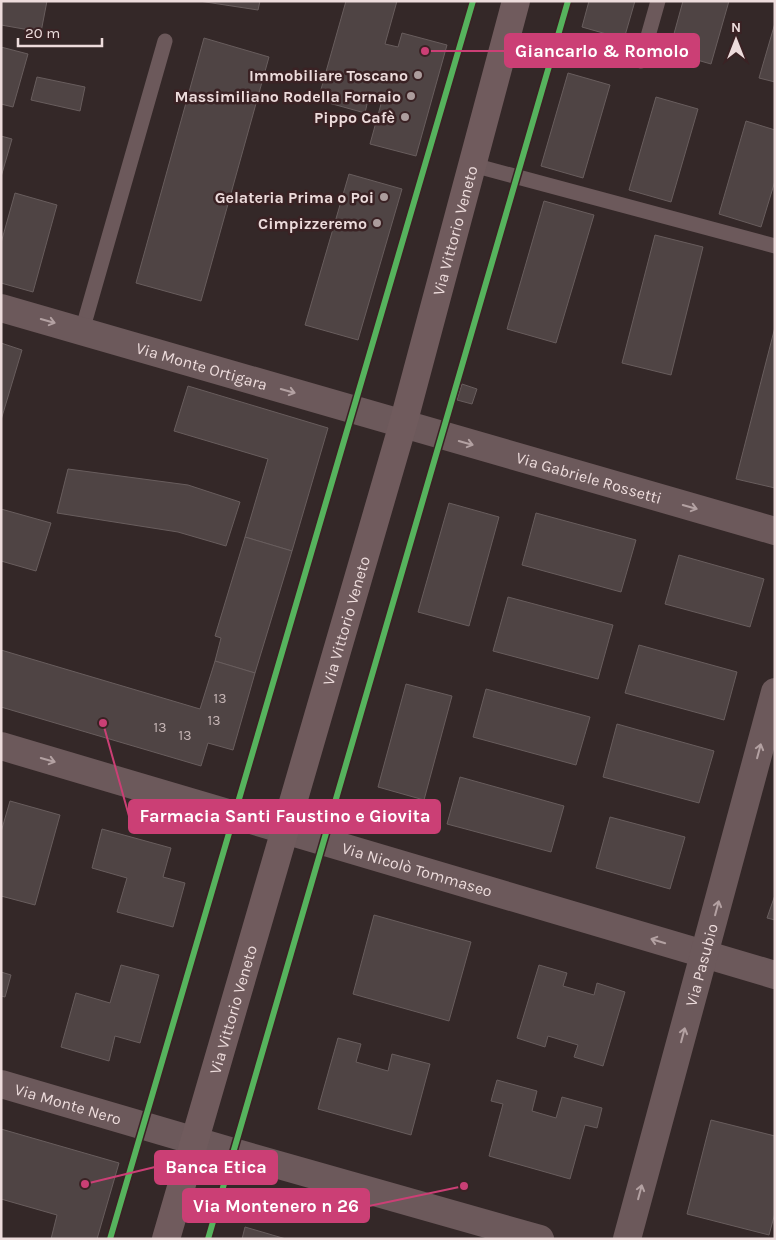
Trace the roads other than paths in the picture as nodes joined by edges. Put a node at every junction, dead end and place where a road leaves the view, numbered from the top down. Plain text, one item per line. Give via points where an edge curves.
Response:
1 (516, 1) edge
2 (658, 1) edge
3 (165, 41) dead end
4 (641, 61) dead end
5 (473, 165) junction
6 (775, 246) edge
7 (1, 308) edge
8 (82, 331) junction
9 (403, 424) junction
10 (775, 531) edge
11 (775, 692) edge
12 (1, 746) edge
13 (286, 829) junction
14 (705, 955) junction
15 (775, 975) edge
16 (1, 1084) edge
17 (195, 1141) junction
18 (166, 1239) edge
19 (540, 1239) edge
20 (627, 1239) edge

1 - 5 street, Via Vittorio Veneto
2 - 4 lane
3 - 8 lane
5 - 6 lane
5 - 9 street, Via Vittorio Veneto
7 -> 8 street, Via Monte Ortigara
8 -> 9 street, Via Monte Ortigara
9 -> 10 street, Via Gabriele Rossetti
9 - 13 street, Via Vittorio Veneto
14 -> 11 street, Via Pasubio
12 -> 13 street, Via Nicolò Tommaseo
14 -> 13 street, Via Nicolò Tommaseo
13 - 17 street, Via Vittorio Veneto
14 - 15 street, Via Nicolò Tommaseo
20 -> 14 street, Via Pasubio
16 - 17 street, Via Monte Nero
17 - 18 street, Via Vittorio Veneto
17 - 19 street, Via Monte Nero

